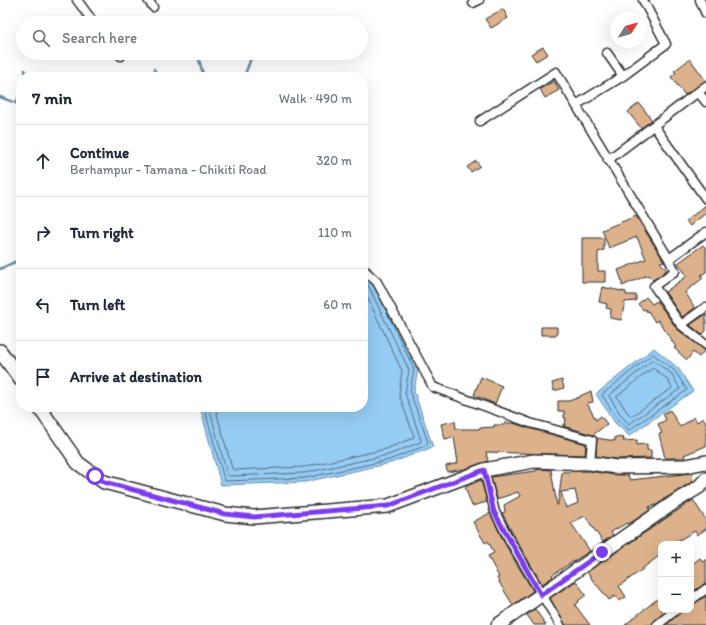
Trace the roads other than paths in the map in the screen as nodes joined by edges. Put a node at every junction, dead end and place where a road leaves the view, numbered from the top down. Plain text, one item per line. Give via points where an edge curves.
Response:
1 (77, 0) edge
2 (642, 0) edge
3 (700, 0) edge
4 (706, 14) edge
5 (89, 16) edge
6 (607, 53) dead end
7 (623, 76) junction
8 (706, 86) edge
9 (698, 92) junction
10 (706, 102) edge
11 (576, 106) junction
12 (480, 121) dead end
13 (654, 126) junction
14 (608, 160) junction
15 (706, 199) edge
16 (706, 232) edge
17 (669, 259) junction
18 (368, 274) edge
19 (706, 307) edge
20 (681, 325) junction
21 (702, 338) edge
22 (706, 346) edge
23 (0, 351) edge
24 (16, 373) edge
25 (42, 412) edge
26 (706, 462) edge
27 (590, 463) junction
28 (484, 470) junction
29 (706, 479) edge
30 (706, 589) edge
31 (541, 595) junction
32 (694, 598) edge
33 (672, 613) edge
34 (498, 625) edge
35 (560, 625) edge
36 (657, 625) edge

1 - 5 street
2 - 7 street via 666,44
3 - 4 street
6 - 7 street
7 - 11 street
8 - 9 street
9 - 10 street
9 - 13 street
11 - 12 street via 556,72
11 - 14 street
13 - 14 street
13 - 15 street
14 - 17 street
16 - 17 street
17 - 20 street via 675,271 654,286
18 - 27 street via 377,282 433,387 530,422 592,440
19 - 20 street
20 - 21 street
21 - 22 street
23 - 24 main road
25 - 28 main road via 78,463 104,482 225,514 254,517 388,506
26 - 27 main road via 686,466 616,467
27 - 28 main road via 534,461
28 - 31 street via 494,512
29 - 31 main road via 699,487
30 - 32 street
31 - 34 main road
31 - 35 street
33 - 36 street

